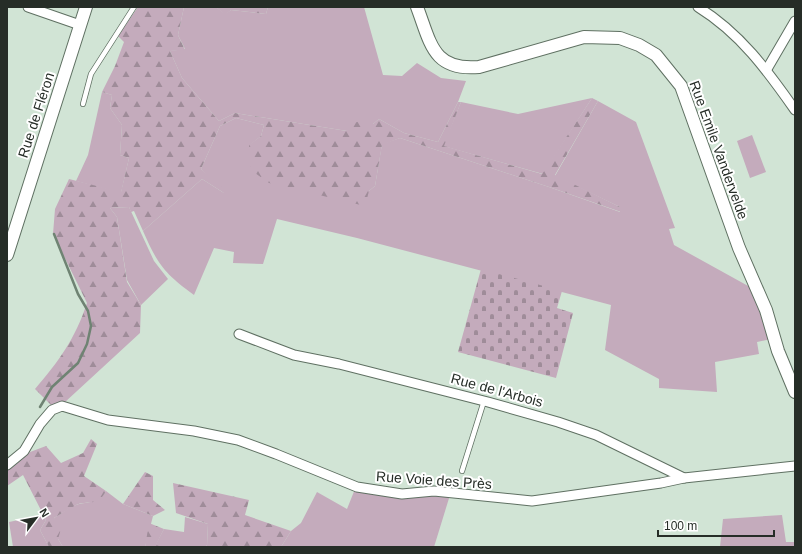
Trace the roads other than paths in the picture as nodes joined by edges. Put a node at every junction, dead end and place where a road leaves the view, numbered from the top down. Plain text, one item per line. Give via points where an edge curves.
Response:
1 (28, 7) edge
2 (86, 7) edge
3 (134, 7) edge
4 (417, 7) edge
5 (698, 7) edge
6 (795, 21) edge
7 (80, 25) junction
8 (767, 69) junction
9 (83, 104) dead end
10 (795, 110) edge
11 (7, 255) edge
12 (239, 334) dead end
13 (795, 392) edge
14 (484, 400) junction
15 (7, 465) edge
16 (795, 466) edge
17 (462, 470) dead end
18 (684, 478) junction

1 - 7 street
2 - 7 street, Rue de Fléron
3 - 9 lane via 92,74
4 - 13 street, Rue Emile Vandervelde via 433,50 451,65 463,69 480,67 584,38 602,36 620,38 656,55 681,86 739,248 766,310 778,351
5 - 8 street via 741,40
6 - 8 street
7 - 11 street, Rue de Fléron
8 - 10 street
12 - 14 street, Rue de l'Arbois via 294,355
14 - 17 lane
14 - 18 street, Rue de l'Arbois via 596,435
15 - 18 street, Rue Voie des Près via 24,451 40,424 52,410 62,406 108,420 238,440 356,487 402,494 434,491 532,501 661,484
16 - 18 street, Rue Voie des Près

